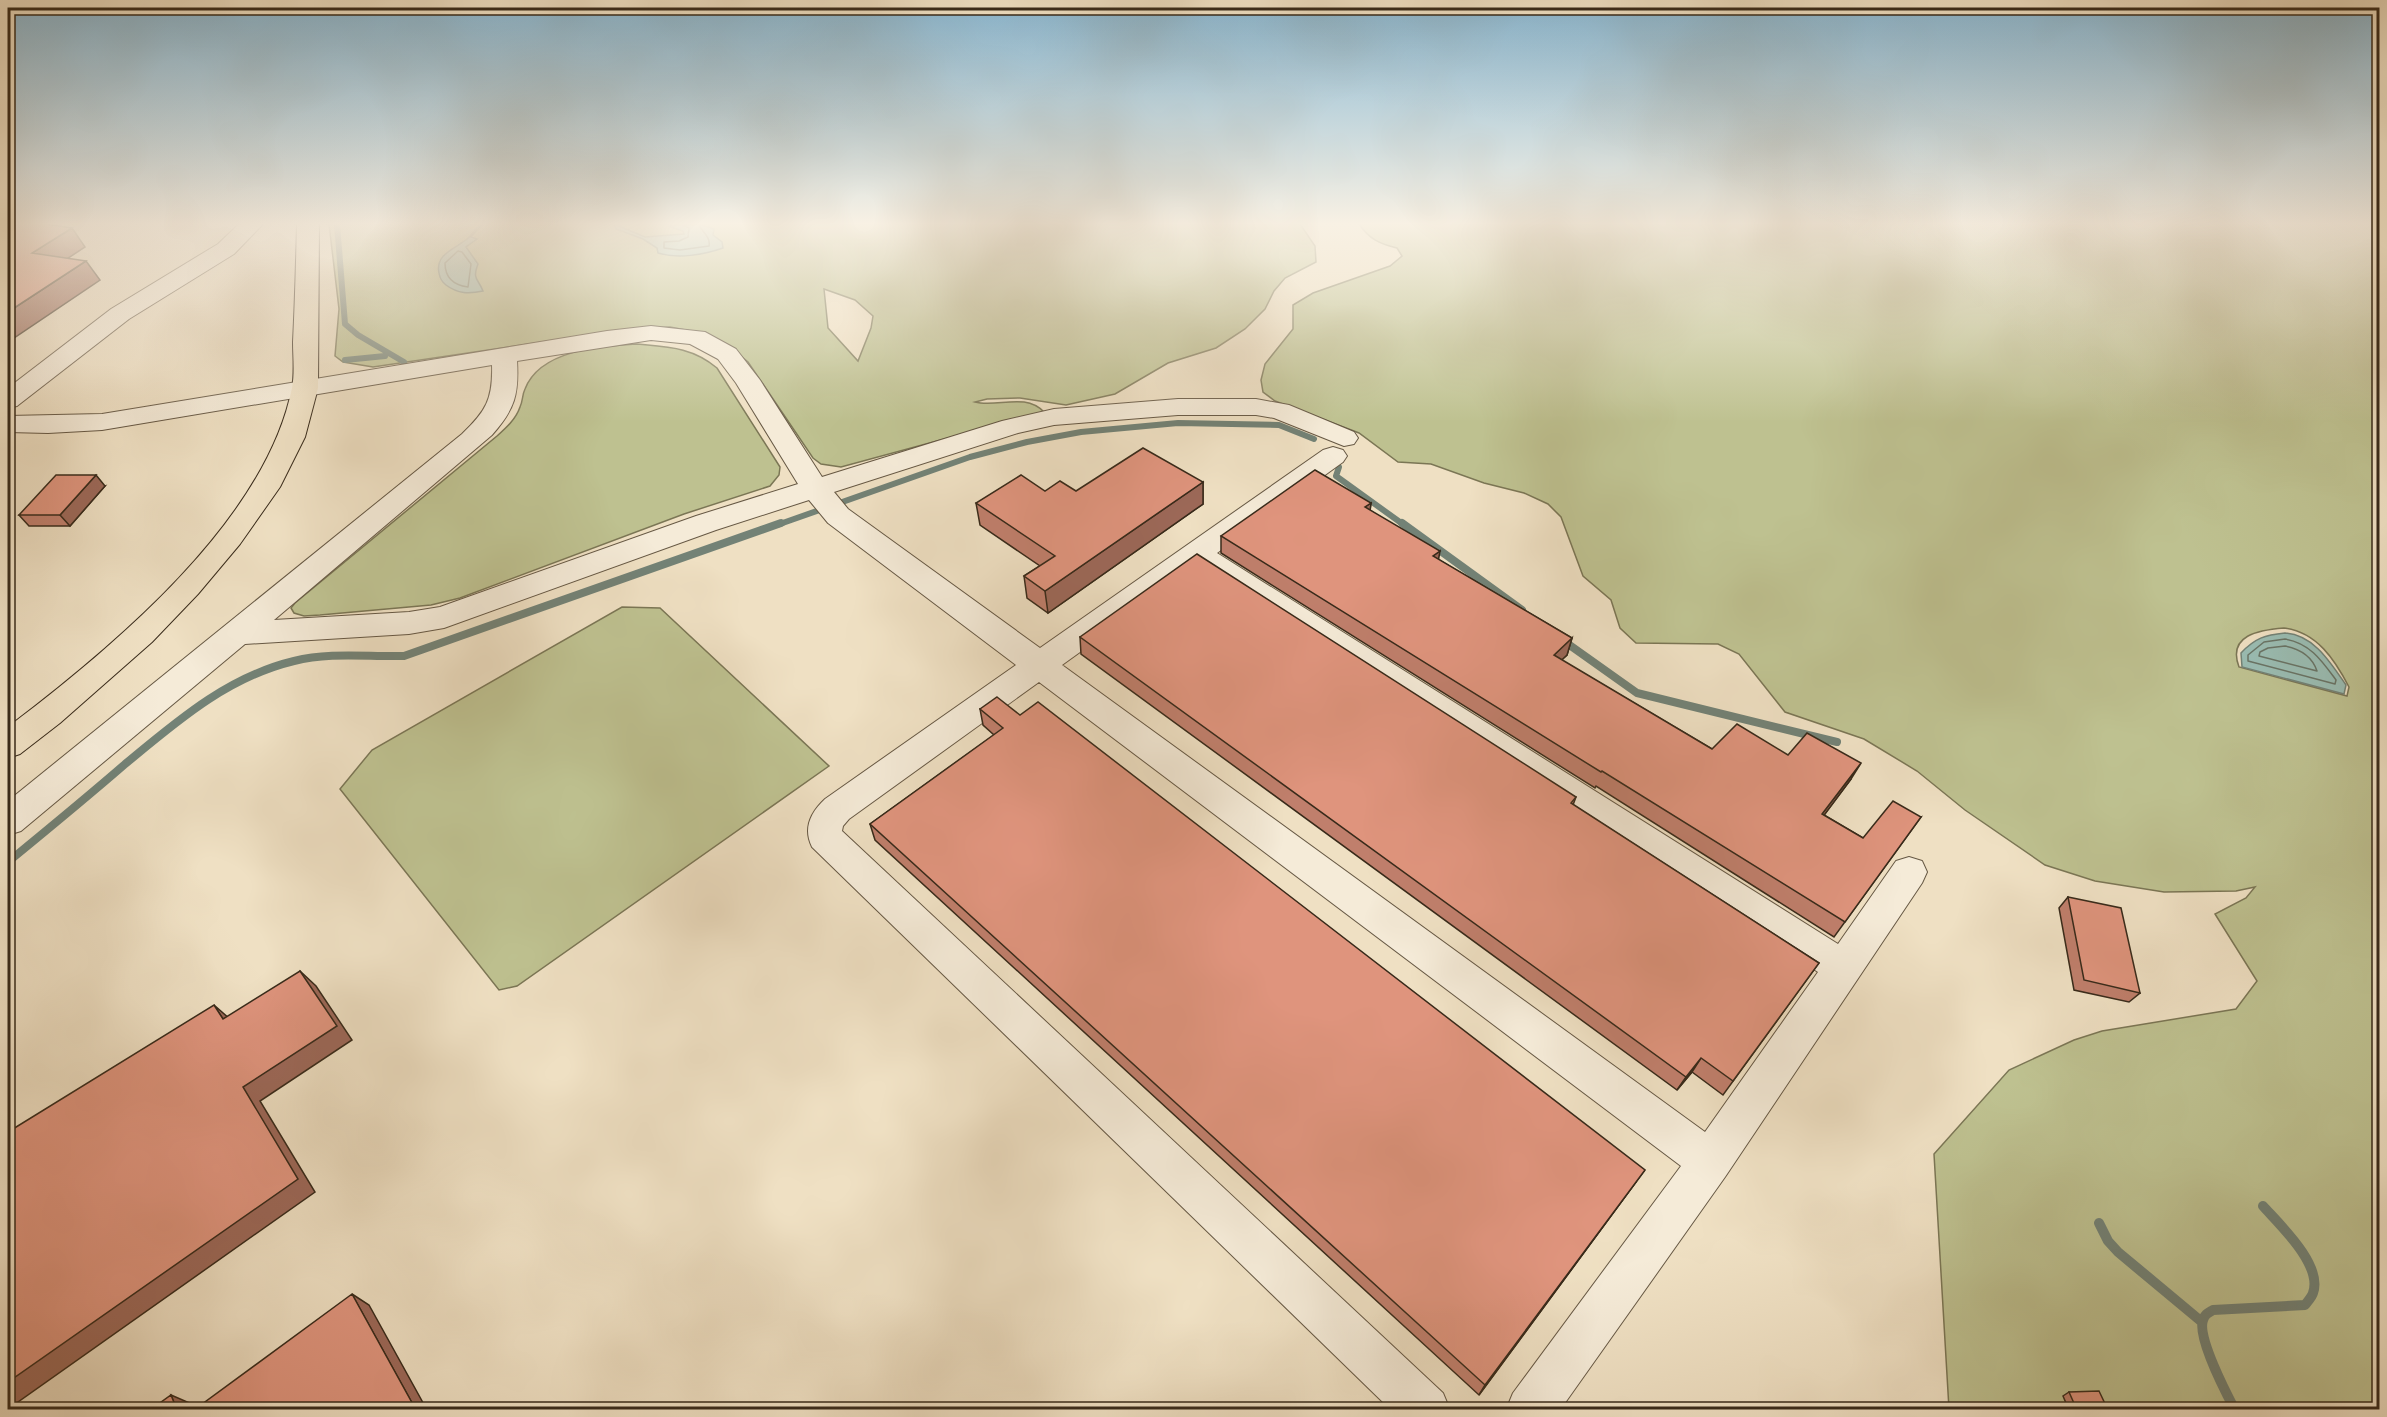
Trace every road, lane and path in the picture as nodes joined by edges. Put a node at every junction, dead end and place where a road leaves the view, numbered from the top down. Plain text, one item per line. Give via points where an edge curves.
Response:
1 (159, 290) edge
2 (306, 290) edge
3 (504, 355) junction
4 (304, 389) junction
5 (8, 400) edge
6 (8, 424) edge
7 (816, 490) junction
8 (1196, 553) junction
9 (237, 633) junction
10 (1039, 664) junction
11 (8, 745) edge
12 (8, 821) edge
13 (1909, 872) dead end
14 (1844, 968) junction
15 (1710, 1162) junction
16 (1426, 1410) edge
17 (1530, 1410) edge

1 - 5 street via 120,314
2 - 4 highway
3 - 4 street
3 - 7 street via 651,333 696,337 727,354
3 - 9 street via 504,399 500,410 483,429
4 - 6 street via 102,422
4 - 11 highway via 292,435 248,514 172,602 128,645
7 - 8 street via 1011,427 1054,417 1178,407 1256,407 1280,411 1338,447
7 - 9 street via 706,523 444,617 409,623
7 - 10 street via 838,516
8 - 10 street
8 - 14 street
9 - 12 street
10 - 15 street
10 - 16 street via 837,808 825,825 825,837
13 - 14 street
14 - 15 street
15 - 17 street

